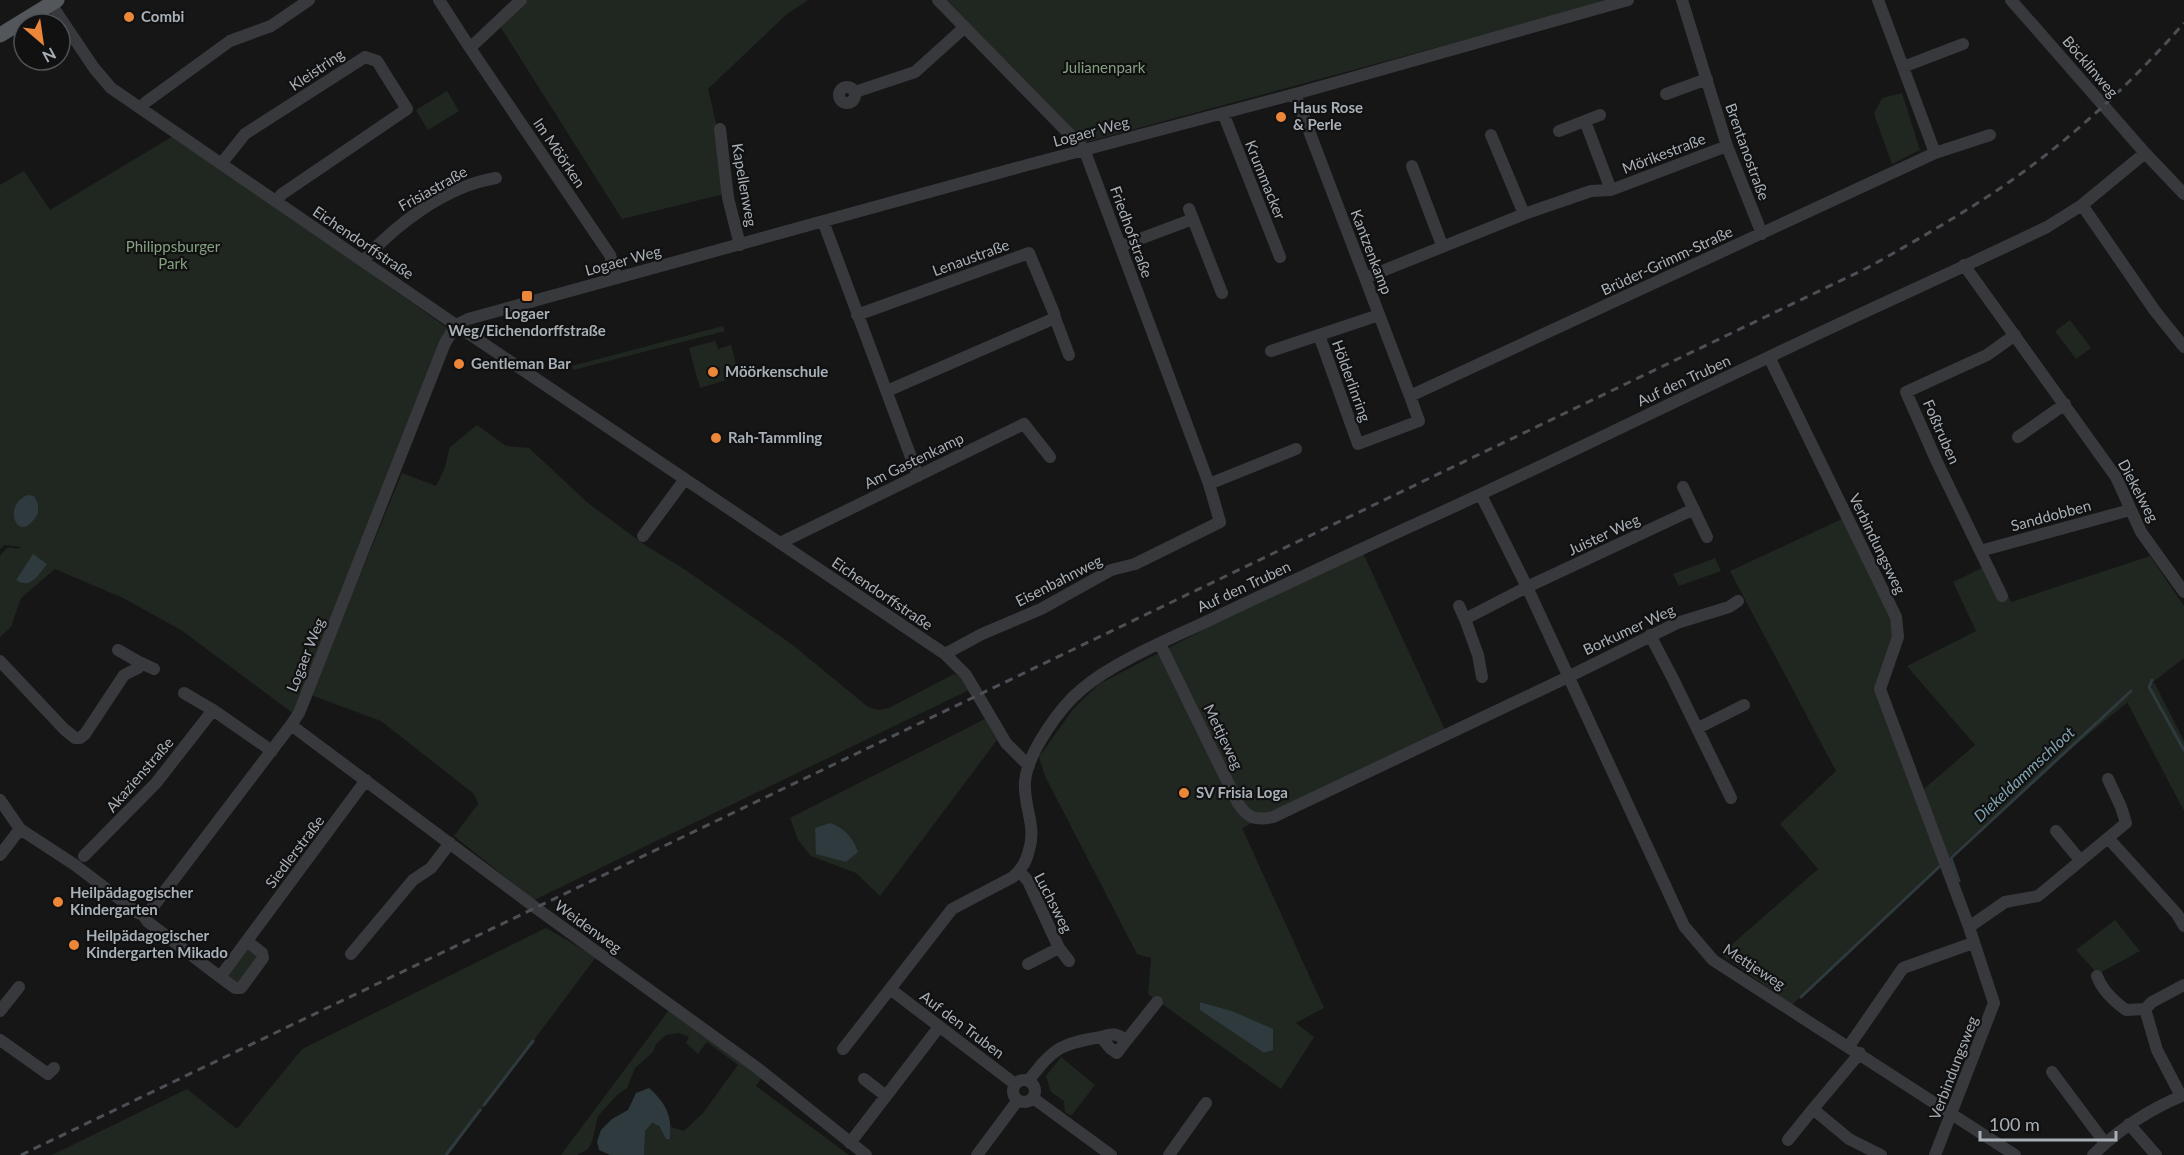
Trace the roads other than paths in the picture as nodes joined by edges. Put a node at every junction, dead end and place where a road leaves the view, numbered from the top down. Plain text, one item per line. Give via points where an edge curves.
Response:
1 (309, 0) edge
2 (439, 0) edge
3 (521, 0) edge
4 (938, 0) edge
5 (1628, 0) edge
6 (1682, 0) edge
7 (1878, 0) edge
8 (2011, 0) edge
9 (53, 1) edge
10 (965, 27) junction
11 (0, 35) edge
12 (1963, 44) dead end
13 (470, 48) junction
14 (1903, 67) junction
15 (1707, 80) junction
16 (855, 92) dead end
17 (1295, 94) junction
18 (1666, 94) dead end
19 (141, 108) junction
20 (1223, 113) junction
21 (1600, 115) dead end
22 (1585, 120) junction
23 (720, 129) dead end
24 (1559, 131) dead end
25 (1491, 135) dead end
26 (1990, 135) dead end
27 (1727, 146) junction
28 (1084, 149) junction
29 (1935, 153) junction
30 (2145, 153) junction
31 (221, 164) junction
32 (1412, 166) dead end
33 (496, 178) dead end
34 (1611, 190) junction
35 (2184, 194) edge
36 (276, 201) junction
37 (2082, 205) junction
38 (1524, 214) junction
39 (823, 222) junction
40 (1762, 234) junction
41 (740, 245) junction
42 (1442, 245) junction
43 (1121, 246) junction
44 (1280, 257) dead end
45 (363, 261) junction
46 (1964, 265) junction
47 (617, 278) junction
48 (1365, 278) junction
49 (1222, 293) dead end
50 (857, 315) junction
51 (1379, 315) junction
52 (1055, 318) junction
53 (456, 325) junction
54 (1319, 335) junction
55 (2015, 335) junction
56 (2184, 347) edge
57 (1271, 351) dead end
58 (1068, 355) dead end
59 (1769, 357) junction
60 (887, 391) junction
61 (1410, 396) junction
62 (2065, 404) junction
63 (1419, 421) joint
64 (2018, 437) dead end
65 (1296, 449) dead end
66 (1050, 457) dead end
67 (918, 476) junction
68 (685, 479) junction
69 (1209, 483) junction
70 (1683, 487) dead end
71 (1481, 495) junction
72 (1694, 509) junction
73 (2130, 510) junction
74 (1220, 522) joint
75 (643, 536) dead end
76 (1707, 537) dead end
77 (780, 543) junction
78 (1980, 550) junction
79 (1527, 587) junction
80 (2184, 592) edge
81 (2002, 596) dead end
82 (1738, 601) dead end
83 (1459, 606) dead end
84 (1465, 619) junction
85 (1650, 635) junction
86 (1160, 644) junction
87 (945, 654) junction
88 (0, 661) edge
89 (154, 669) dead end
90 (1482, 677) dead end
91 (1568, 677) junction
92 (184, 693) dead end
93 (1744, 705) dead end
94 (213, 710) junction
95 (291, 725) junction
96 (1698, 728) junction
97 (272, 751) junction
98 (1029, 766) junction
99 (2108, 779) dead end
100 (366, 780) junction
101 (1731, 798) dead end
102 (0, 800) edge
103 (20, 829) junction
104 (2056, 831) dead end
105 (2108, 838) junction
106 (450, 843) junction
107 (0, 855) edge
108 (84, 856) dead end
109 (2080, 860) junction
110 (1020, 872) junction
111 (143, 915) junction
112 (2184, 926) edge
113 (1969, 927) junction
114 (247, 941) junction
115 (1973, 944) junction
116 (1059, 948) junction
117 (351, 954) dead end
118 (1069, 961) dead end
119 (1028, 964) dead end
120 (2097, 976) dead end
121 (220, 977) junction
122 (2184, 985) edge
123 (19, 987) dead end
124 (890, 989) junction
125 (1156, 1002) dead end
126 (2145, 1009) junction
127 (0, 1011) edge
128 (939, 1027) junction
129 (0, 1040) edge
130 (1849, 1046) junction
131 (843, 1049) dead end
132 (1860, 1053) junction
133 (54, 1068) dead end
134 (2052, 1072) dead end
135 (864, 1079) dead end
136 (1029, 1080) junction
137 (1015, 1084) junction
138 (886, 1096) junction
139 (2183, 1096) edge
140 (1033, 1098) junction
141 (1018, 1100) junction
142 (1206, 1103) dead end
143 (1813, 1109) junction
144 (1953, 1113) junction
145 (2129, 1124) junction
146 (1788, 1140) dead end
147 (850, 1143) junction
148 (2105, 1143) junction
149 (866, 1155) edge
150 (977, 1155) edge
151 (1111, 1155) edge
152 (1170, 1155) edge
153 (1881, 1155) edge
154 (1935, 1155) edge
155 (2015, 1155) edge
156 (2093, 1155) edge
157 (2156, 1155) edge

1 - 19 street via 271,26 230,41
2 - 13 street, Im Möörken
3 - 13 street
4 - 10 street, Friedhofstraße
5 - 17 street, Logaer Weg
6 - 15 street, Brentanostraße
7 - 14 street
8 - 30 street, Böcklinweg
9 - 11 main road
9 - 19 street, Eichendorffstraße via 105,82
10 - 16 street via 915,72
10 - 28 street, Friedhofstraße
12 - 14 street
13 - 47 street, Im Möörken via 610,255
14 - 29 street
15 - 18 street
15 - 27 street, Brentanostraße
17 - 20 street, Logaer Weg
17 - 48 street, Kantzenkamp
19 - 31 street, Eichendorffstraße
20 - 28 street, Logaer Weg
20 - 44 street, Krummacker
21 - 22 street
22 - 24 street
22 - 34 street, Mörikestraße
23 - 41 street, Kapellenweg via 728,198
25 - 38 street
26 - 29 street, Brüder-Grimm-Straße
27 - 34 street, Mörikestraße
27 - 40 street, Brentanostraße
28 - 39 street, Logaer Weg
28 - 43 street, Friedhofstraße
29 - 40 street, Brüder-Grimm-Straße
30 - 35 street, Böcklinweg
30 - 37 street
31 - 36 street, Eichendorffstraße
31 - 36 street, Kleistring via 245,134 258,125 365,57 376,61 407,109
32 - 42 street
33 - 45 street, Frisiastraße via 479,181 406,220
34 - 38 street, Mörikestraße via 1591,191
36 - 45 street, Eichendorffstraße
37 - 46 street
37 - 56 street
38 - 42 street, Mörikestraße
39 - 41 street, Logaer Weg
39 - 50 street
40 - 61 street, Brüder-Grimm-Straße
41 - 47 street, Logaer Weg
42 - 48 street, Mörikestraße
43 - 49 street via 1191,214
43 - 69 street, Friedhofstraße
45 - 53 street, Eichendorffstraße
46 - 55 street, Diekelweg
46 - 59 street
47 - 53 street, Logaer Weg via 482,314
48 - 51 street, Kantzenkamp
50 - 52 street, Lenaustraße via 1029,253
50 - 60 street
51 - 54 street, Hölderlinring
51 - 61 street, Kantzenkamp
52 - 58 street, Lenaustraße
52 - 60 street
53 - 68 street, Eichendorffstraße
53 - 95 street, Logaer Weg via 445,343
54 - 57 street, Hölderlinring
54 - 63 street, Hölderlinring via 1358,444
55 - 62 street, Diekelweg
55 - 78 street, Foßtruben via 1987,355 1906,392
59 - 71 street, Auf den Truben
59 - 113 street, Verbindungsweg via 1896,617 1898,637 1880,689
60 - 67 street
61 - 63 street, Kantzenkamp
62 - 64 street
62 - 73 street, Diekelweg via 2116,477
65 - 69 street
66 - 67 street, Am Gastenkamp via 1024,424
67 - 77 street, Am Gastenkamp
68 - 75 street
68 - 77 street, Eichendorffstraße
69 - 74 street, Friedhofstraße
70 - 72 street
71 - 79 street, Mettjeweg
71 - 86 street, Auf den Truben
72 - 76 street
72 - 79 street, Juister Weg
73 - 78 street, Sanddobben
73 - 80 street, Diekelweg
74 - 87 street, Eisenbahnweg via 1135,564 1111,570 1041,609
77 - 87 street, Eichendorffstraße
78 - 81 street, Foßtruben
79 - 84 street, Juister Weg
79 - 91 street, Mettjeweg
82 - 85 street, Borkumer Weg
83 - 84 street
84 - 90 street
85 - 91 street, Borkumer Weg
85 - 96 street
86 - 91 street, Mettjeweg via 1243,812 1262,820
86 - 98 street, Auf den Truben via 1103,674 1075,695 1050,727
87 - 98 street, Eichendorffstraße via 966,675 1006,743
88 - 89 street via 75,738 85,734 124,675 122,661 128,656
91 - 130 street, Mettjeweg via 1684,927 1713,960
92 - 94 street
93 - 96 street
94 - 97 street
94 - 108 street, Akazienstraße via 156,783
95 - 97 street, Logaer Weg
95 - 100 street, Weidenweg
96 - 101 street
97 - 111 street, Logaer Weg
98 - 110 street, Auf den Truben via 1025,787 1033,839
99 - 105 street via 2126,824
100 - 106 street, Weidenweg
100 - 114 street, Siedlerstraße
102 - 103 street
103 - 107 street
103 - 111 street
104 - 109 street
105 - 109 street
105 - 112 street
106 - 117 street
106 - 147 street, Weidenweg via 756,1067
109 - 113 street via 2038,896 2005,902
110 - 116 street, Luchsweg via 1028,881
110 - 124 street via 952,909
111 - 121 street
113 - 115 street, Verbindungsweg
114 - 121 street, Siedlerstraße
114 - 121 street via 262,952 263,958 241,988
115 - 130 street via 1903,968
115 - 144 street, Verbindungsweg via 1994,1003
116 - 118 street, Luchsweg
116 - 119 street, Luchsweg
120 - 126 street via 2126,1010
122 - 126 street
123 - 127 street
124 - 128 street, Auf den Truben
124 - 131 street
125 - 136 street via 1117,1053 1101,1037 1056,1050
126 - 139 street via 2157,1050
128 - 137 street, Auf den Truben
128 - 138 street
129 - 133 street via 48,1074
130 - 132 street, Mettjeweg
132 - 143 street
132 - 144 street, Mettjeweg
134 - 148 street
135 - 138 street
136 - 137 street
136 - 140 street via 1035,1088
137 - 141 street via 1013,1093
138 - 147 street
139 - 145 street
140 - 141 street via 1026,1102
140 - 151 street
141 - 150 street
142 - 152 street
143 - 146 street
143 - 153 street via 1849,1139
144 - 154 street, Verbindungsweg
144 - 155 street, Mettjeweg
145 - 148 street
145 - 157 street
147 - 149 street, Weidenweg
148 - 156 street

